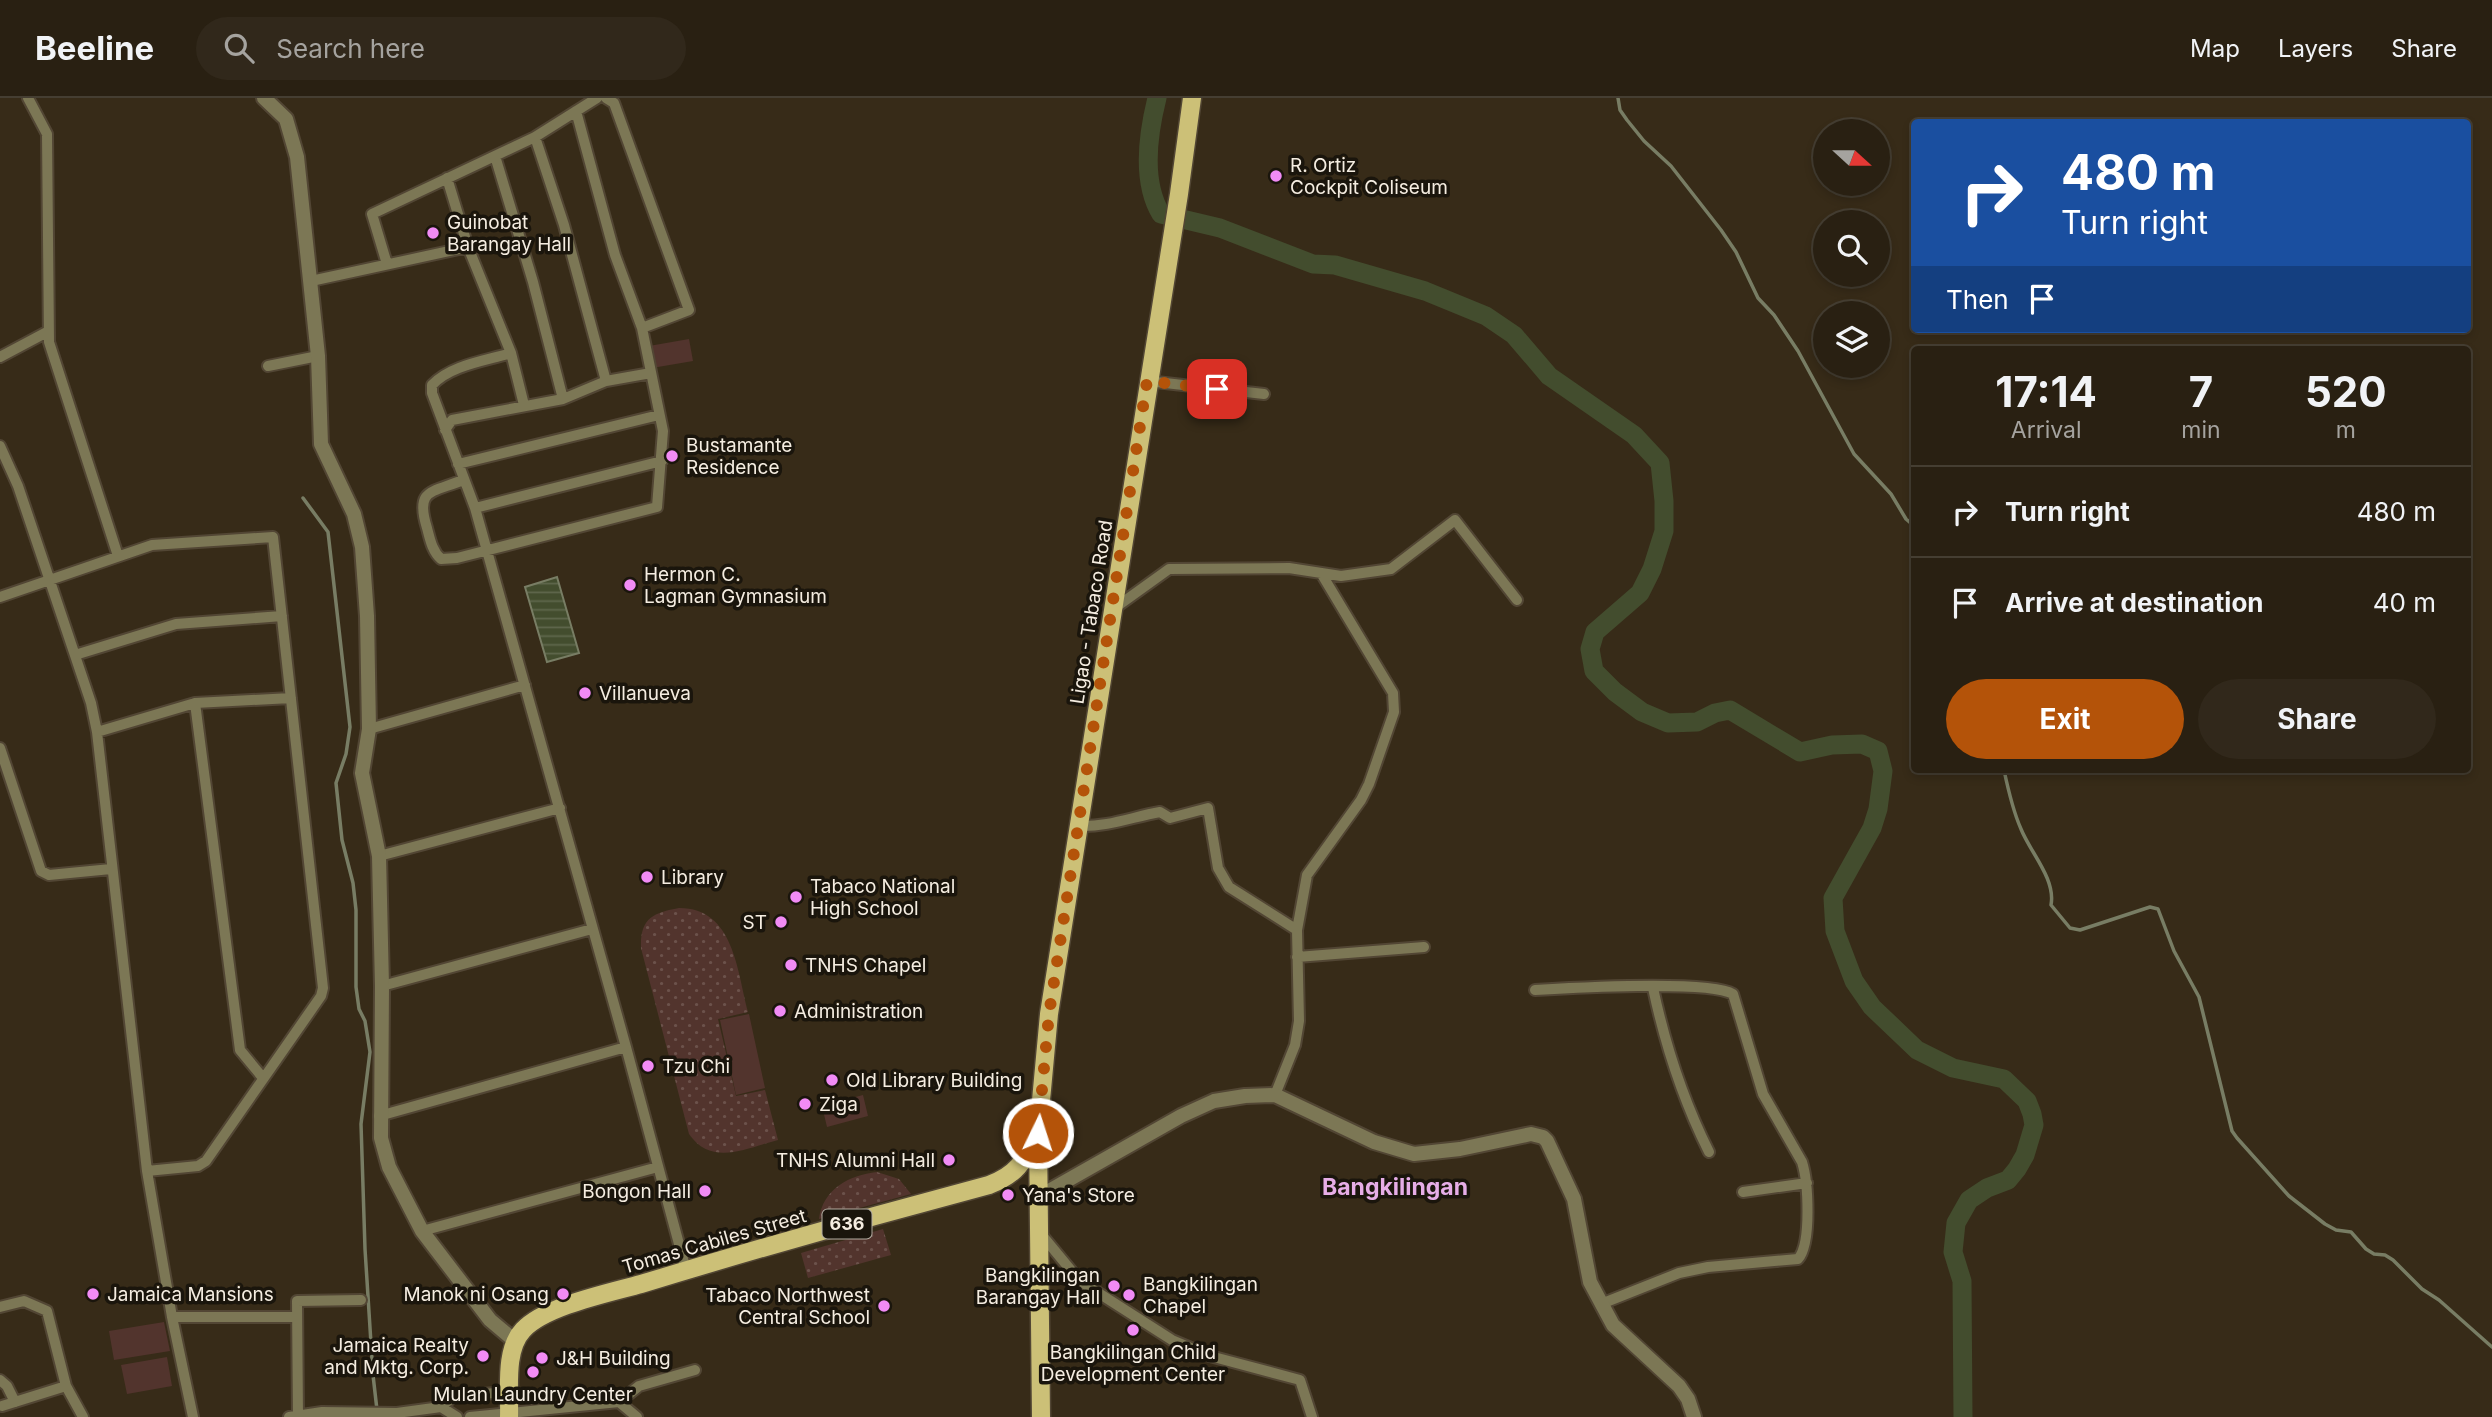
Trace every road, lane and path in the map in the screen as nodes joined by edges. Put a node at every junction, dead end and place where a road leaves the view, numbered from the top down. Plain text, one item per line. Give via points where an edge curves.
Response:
1 (28, 98) edge
2 (264, 98) edge
3 (597, 98) edge
4 (606, 98) edge
5 (1192, 98) edge
6 (576, 111) junction
7 (535, 137) junction
8 (495, 156) junction
9 (447, 178) junction
10 (468, 247) junction
11 (387, 264) junction
12 (311, 281) junction
13 (642, 328) junction
14 (47, 332) junction
15 (511, 353) junction
16 (318, 356) junction
17 (0, 357) edge
18 (268, 366) dead end
19 (651, 373) junction
20 (606, 380) junction
21 (1147, 381) junction
22 (1264, 394) dead end
23 (562, 399) junction
24 (524, 405) junction
25 (659, 415) junction
26 (445, 430) junction
27 (0, 446) edge
28 (662, 461) junction
29 (458, 464) junction
30 (463, 480) junction
31 (475, 508) junction
32 (485, 551) junction
33 (118, 556) junction
34 (1321, 573) junction
35 (49, 579) junction
36 (0, 597) edge
37 (1517, 600) dead end
38 (1112, 610) junction
39 (282, 616) junction
40 (75, 655) junction
41 (525, 685) junction
42 (291, 698) junction
43 (195, 703) junction
44 (369, 729) junction
45 (97, 732) junction
46 (0, 748) edge
47 (560, 808) junction
48 (1079, 826) junction
49 (379, 856) junction
50 (111, 869) junction
51 (592, 929) junction
52 (1297, 930) junction
53 (1424, 947) dead end
54 (1297, 957) junction
55 (382, 986) junction
56 (1653, 988) junction
57 (1535, 990) dead end
58 (626, 1047) junction
59 (263, 1078) junction
60 (1275, 1095) junction
61 (379, 1116) junction
62 (1038, 1133) junction
63 (1709, 1152) dead end
64 (658, 1167) junction
65 (147, 1171) junction
66 (1008, 1178) junction
67 (1807, 1183) junction
68 (1743, 1192) dead end
69 (1040, 1196) junction
70 (422, 1231) junction
71 (1039, 1232) junction
72 (686, 1270) junction
73 (361, 1300) dead end
74 (1601, 1304) junction
75 (0, 1307) edge
76 (172, 1317) junction
77 (297, 1317) junction
78 (515, 1341) junction
79 (695, 1370) dead end
80 (0, 1380) edge
81 (66, 1386) junction
82 (510, 1392) junction
83 (15, 1402) junction
84 (619, 1402) junction
85 (2, 1406) dead end
86 (442, 1407) junction
87 (509, 1415) edge
88 (295, 1416) edge
89 (83, 1417) edge
90 (192, 1417) edge
91 (457, 1417) edge
92 (470, 1417) edge
93 (637, 1417) edge
94 (1041, 1417) edge
95 (1312, 1417) edge
96 (1694, 1417) edge

1 - 14 street via 47,134
2 - 12 street via 286,119 291,131
3 - 6 street
4 - 13 street via 614,103 689,310
5 - 21 main road, Ligao - Tabaco Road
6 - 7 street
6 - 13 street via 615,255
7 - 8 street
7 - 20 street
8 - 9 street
8 - 23 street
9 - 10 street
9 - 11 street via 372,214
10 - 11 street
10 - 15 street
11 - 12 street
12 - 16 street
13 - 19 street
14 - 17 street
14 - 33 street
15 - 24 street
15 - 26 street via 460,368 434,383 432,393
16 - 18 street
16 - 44 street via 321,444 354,514 362,547
19 - 20 street
19 - 25 street
20 - 23 street
21 - 22 street
21 - 38 main road, Ligao - Tabaco Road
23 - 24 street
24 - 26 street via 452,420
25 - 28 street
25 - 29 street
26 - 29 street
27 - 35 street
28 - 31 street
28 - 32 street via 657,507
29 - 30 street
30 - 31 street
30 - 32 street via 423,500 421,508 432,545 441,559
31 - 32 street
32 - 41 street
33 - 35 street
33 - 39 street via 152,545 273,537
34 - 37 street via 1341,576 1391,569 1455,520
34 - 38 street via 1289,568 1169,569
34 - 52 street via 1393,693 1394,712 1361,800 1307,875
35 - 36 street
35 - 40 street
38 - 48 main road, Ligao - Tabaco Road
39 - 40 street via 176,624
39 - 42 street
40 - 45 street
41 - 44 street
41 - 47 street
42 - 43 street
42 - 59 street via 323,988
43 - 45 street
43 - 59 street via 240,1050
44 - 49 street via 362,773
45 - 50 street
46 - 50 street via 41,871 49,875
47 - 49 street
47 - 51 street
48 - 52 street via 1116,824 1160,812 1170,818 1208,808 1218,868 1228,887
48 - 62 main road, Ligao - Tabaco Road via 1049,1014
49 - 55 street
50 - 65 street
51 - 55 street
51 - 58 street
52 - 54 street
53 - 54 street
54 - 60 street via 1299,1021 1295,1045
55 - 61 street
56 - 57 street
56 - 63 street via 1688,1107
56 - 67 street via 1715,988 1733,993 1763,1094 1802,1162
58 - 61 street
58 - 64 street
59 - 65 street via 206,1161 198,1166
60 - 69 street via 1214,1101
60 - 74 street via 1374,1142 1414,1154 1531,1134 1543,1137 1574,1199 1590,1282
61 - 70 street via 389,1167
62 - 66 main road, Ligao - Tabaco Road
62 - 69 main road, Ligao - Tabaco Road
64 - 70 street
64 - 72 street
65 - 76 street
66 - 69 main road via 1027,1183
66 - 72 main road, Tomas Cabiles Street / 636
67 - 68 street
67 - 74 street via 1805,1247 1798,1259 1679,1273
69 - 71 main road, Ligao - Tabaco Road
70 - 78 street via 490,1320
71 - 94 main road, Ligao - Tabaco Road
71 - 95 street via 1086,1285 1172,1340 1210,1356 1300,1380
72 - 78 main road, Tomas Cabiles Street / 636 via 553,1312 527,1325
73 - 77 street via 297,1301
74 - 96 street via 1613,1325 1679,1385
75 - 81 street via 24,1301 47,1311
76 - 77 street
76 - 90 street
77 - 88 street
78 - 82 main road
79 - 84 street via 639,1386
80 - 83 street
81 - 83 street
81 - 89 street
82 - 86 street via 454,1396
82 - 87 main road
83 - 85 street
84 - 87 street
84 - 93 street
86 - 88 street
86 - 91 street
87 - 92 street

